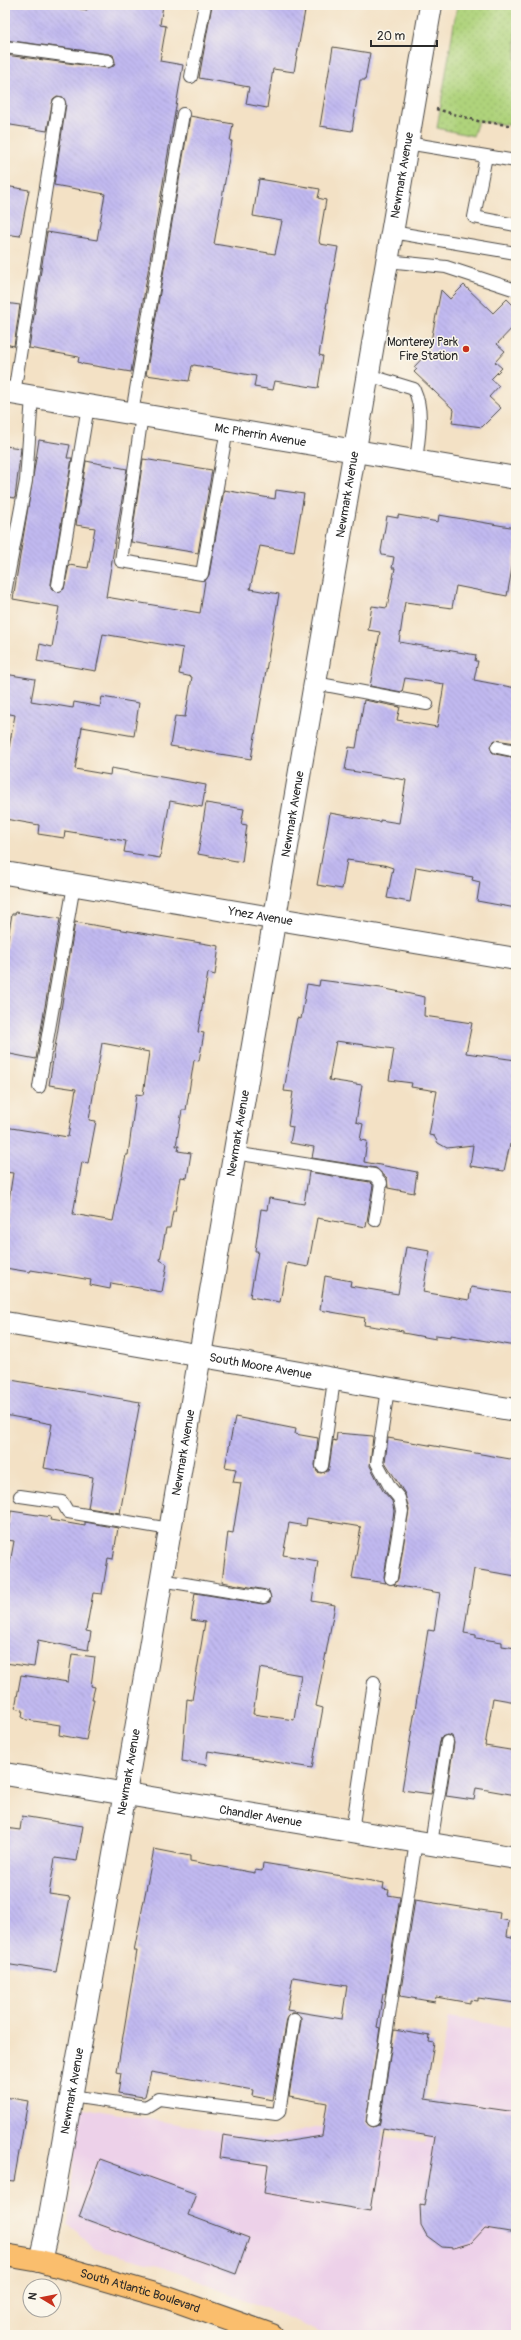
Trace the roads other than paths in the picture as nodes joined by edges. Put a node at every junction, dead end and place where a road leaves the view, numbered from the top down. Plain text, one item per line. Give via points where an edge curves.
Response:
1 (205, 5) edge
2 (431, 5) edge
3 (5, 47) edge
4 (108, 61) dead end
5 (191, 77) dead end
6 (59, 103) dead end
7 (183, 114) dead end
8 (407, 143) junction
9 (486, 156) junction
10 (516, 161) edge
11 (516, 224) edge
12 (392, 232) junction
13 (516, 254) edge
14 (387, 261) junction
15 (516, 290) edge
16 (368, 375) junction
17 (17, 394) edge
18 (88, 406) junction
19 (137, 414) junction
20 (227, 429) junction
21 (355, 450) junction
22 (416, 461) junction
23 (516, 478) edge
24 (58, 585) dead end
25 (5, 593) edge
26 (315, 684) junction
27 (427, 704) dead end
28 (497, 747) dead end
29 (516, 751) edge
30 (5, 873) edge
31 (74, 885) junction
32 (274, 920) junction
33 (516, 959) edge
34 (39, 1087) dead end
35 (234, 1154) junction
36 (375, 1220) dead end
37 (5, 1323) edge
38 (199, 1354) junction
39 (334, 1380) junction
40 (388, 1389) junction
41 (516, 1410) edge
42 (322, 1466) dead end
43 (20, 1496) dead end
44 (170, 1529) junction
45 (391, 1578) dead end
46 (161, 1580) junction
47 (264, 1597) dead end
48 (374, 1682) dead end
49 (447, 1742) dead end
50 (5, 1774) edge
51 (125, 1793) junction
52 (352, 1831) junction
53 (423, 1843) junction
54 (516, 1858) edge
55 (294, 2020) dead end
56 (71, 2096) junction
57 (373, 2120) dead end
58 (5, 2255) edge
59 (40, 2261) junction
60 (272, 2335) edge

1 - 5 lane
2 - 8 street, Newmark Avenue
3 - 4 lane
6 - 17 lane
7 - 19 lane
8 - 9 lane
8 - 12 street, Newmark Avenue
9 - 10 lane
9 - 11 lane via 474,218
12 - 13 lane
12 - 14 street, Newmark Avenue
14 - 15 lane via 446,267
14 - 16 street, Newmark Avenue
16 - 21 street, Newmark Avenue
16 - 22 lane via 414,389 420,401
17 - 18 street, Mc Pherrin Avenue
17 - 25 lane via 26,481
18 - 19 street, Mc Pherrin Avenue
18 - 24 lane
19 - 20 street, Mc Pherrin Avenue
19 - 20 lane via 121,561 202,574
20 - 21 street, Mc Pherrin Avenue
21 - 22 street, Mc Pherrin Avenue
21 - 26 street, Newmark Avenue
22 - 23 street, Mc Pherrin Avenue
26 - 27 lane
26 - 32 street, Newmark Avenue
28 - 29 lane
30 - 31 street, Ynez Avenue
31 - 32 street, Ynez Avenue
31 - 34 lane
32 - 33 street, Ynez Avenue
32 - 35 street, Newmark Avenue
35 - 36 lane via 374,1175 381,1183
35 - 38 street, Newmark Avenue
37 - 38 street, South Moore Avenue
38 - 39 street, South Moore Avenue
38 - 44 street, Newmark Avenue
39 - 40 street, South Moore Avenue
39 - 42 lane
40 - 41 street, South Moore Avenue
40 - 45 lane via 377,1463 390,1487 400,1498 402,1511
43 - 44 lane via 62,1502 68,1512
44 - 46 street, Newmark Avenue
46 - 47 lane
46 - 51 street, Newmark Avenue
48 - 52 lane
49 - 53 lane
50 - 51 street, Chandler Avenue
51 - 52 street, Chandler Avenue
51 - 56 street, Newmark Avenue
52 - 53 street, Chandler Avenue
53 - 54 street, Chandler Avenue
53 - 57 lane
55 - 56 lane via 279,2112 276,2114 159,2099 146,2107
56 - 59 street, Newmark Avenue
58 - 59 main road, South Atlantic Boulevard
59 - 60 main road, South Atlantic Boulevard via 168,2298

